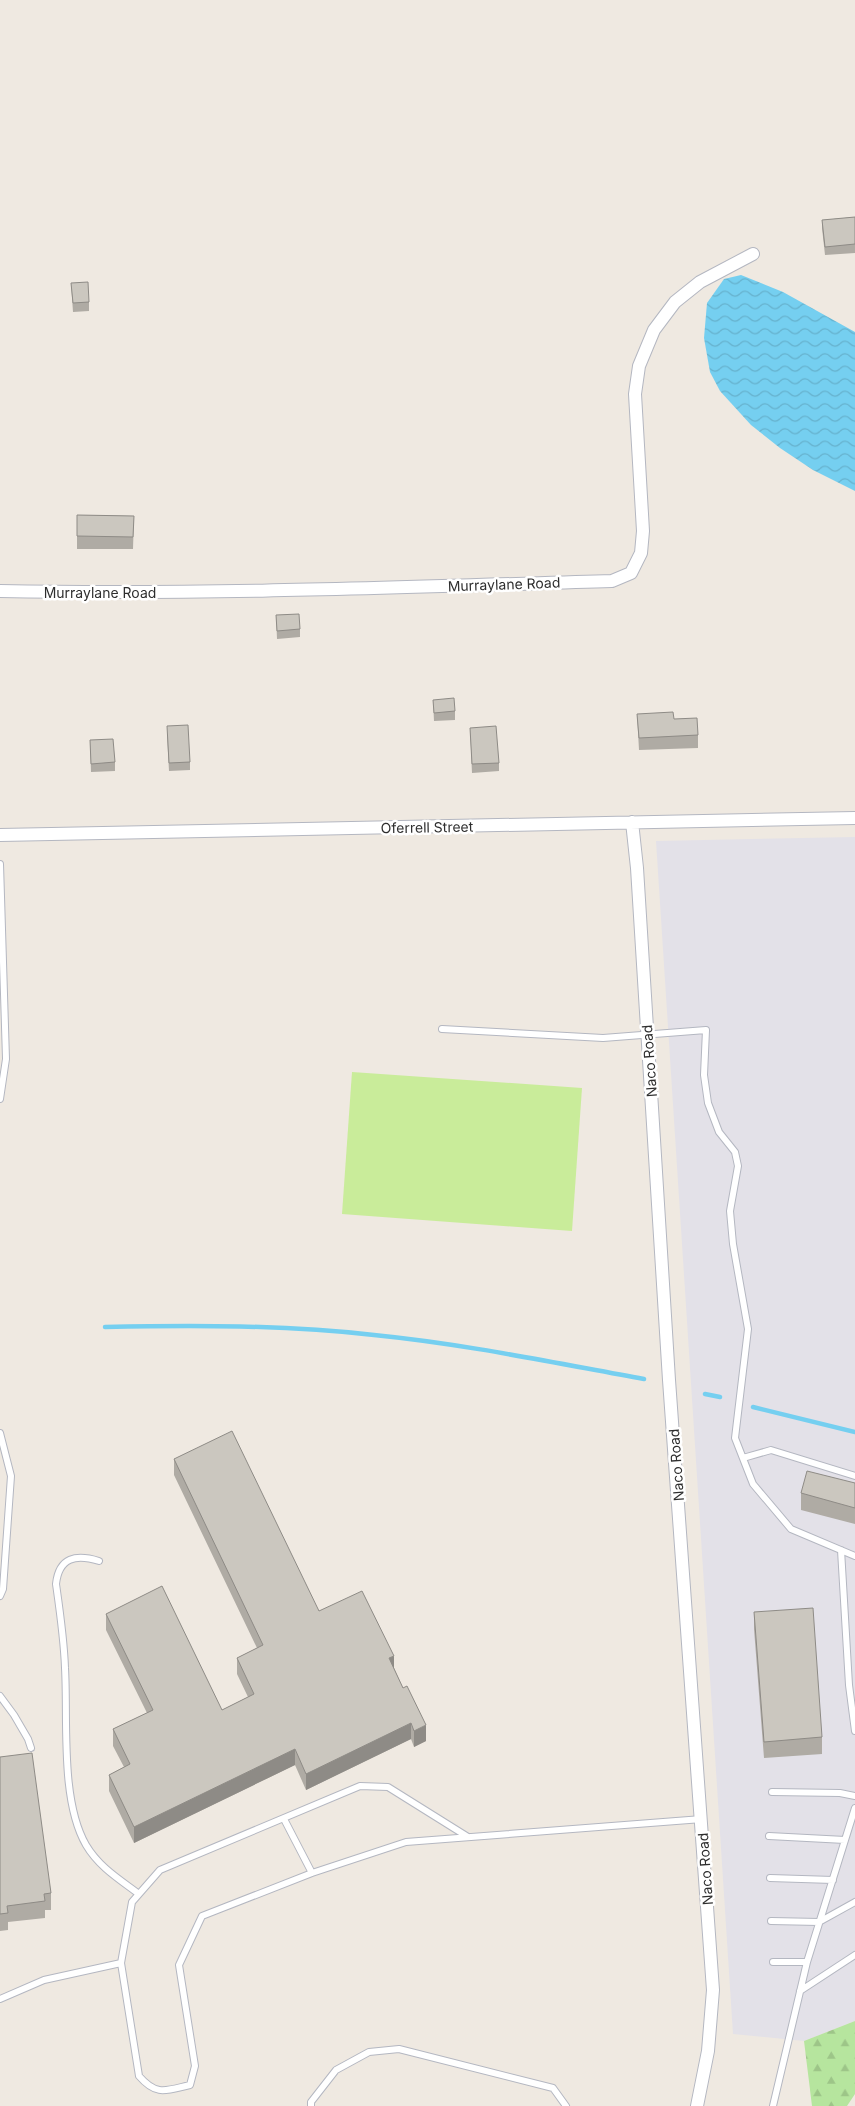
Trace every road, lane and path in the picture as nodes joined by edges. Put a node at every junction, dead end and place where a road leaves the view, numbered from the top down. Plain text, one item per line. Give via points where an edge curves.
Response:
1 (753, 254) dead end
2 (0, 590) edge
3 (855, 818) edge
4 (632, 822) junction
5 (0, 835) edge
6 (0, 864) edge
7 (442, 1029) dead end
8 (647, 1034) junction
9 (0, 1099) edge
10 (0, 1433) edge
11 (743, 1458) junction
12 (855, 1476) edge
13 (841, 1550) junction
14 (855, 1556) edge
15 (100, 1561) dead end
16 (0, 1596) edge
17 (0, 1696) edge
18 (855, 1731) edge
19 (31, 1748) dead end
20 (772, 1792) dead end
21 (855, 1796) edge
22 (855, 1808) edge
23 (284, 1819) junction
24 (702, 1819) junction
25 (769, 1836) dead end
26 (468, 1837) junction
27 (844, 1840) junction
28 (312, 1873) junction
29 (770, 1878) dead end
30 (833, 1880) junction
31 (139, 1894) junction
32 (855, 1902) edge
33 (771, 1921) dead end
34 (819, 1922) junction
35 (855, 1955) edge
36 (773, 1962) dead end
37 (807, 1962) junction
38 (121, 1963) junction
39 (800, 1990) junction
40 (0, 1999) edge
41 (311, 2106) edge
42 (566, 2106) edge
43 (697, 2106) edge
44 (774, 2106) edge

1 - 2 street, Murraylane Road via 700,282 675,302 654,330 639,366 635,394 643,531 641,554 631,573 612,581 334,590 107,593
3 - 4 street, Oferrell Street
4 - 5 street, Oferrell Street
4 - 8 street, Naco Road
6 - 9 lane via 6,1059
7 - 8 lane via 603,1038
8 - 11 lane via 706,1030 704,1076 708,1103 719,1132 735,1152 738,1166 730,1211 748,1329 734,1438
8 - 24 street, Naco Road
10 - 16 lane via 11,1476
11 - 12 lane via 771,1450
11 - 13 lane via 753,1484 791,1529
13 - 14 lane
13 - 18 lane via 848,1685
15 - 31 lane via 67,1561 57,1576 65,1668 69,1780 72,1804 85,1843 105,1869
17 - 19 lane via 24,1731
20 - 21 lane
22 - 27 lane
23 - 26 lane via 360,1786 388,1787
23 - 28 lane
23 - 31 lane via 160,1870
24 - 26 lane
24 - 43 street, Naco Road via 713,1990 708,2051
25 - 27 lane
26 - 28 lane via 406,1842
27 - 30 lane
28 - 38 lane via 202,1916 179,1965 195,2066 190,2085 160,2092 148,2087 139,2076
29 - 30 lane
30 - 34 lane
31 - 38 lane via 132,1902
32 - 34 lane
33 - 34 lane
34 - 37 lane
35 - 39 lane
36 - 37 lane
37 - 39 lane
38 - 40 lane via 44,1980
39 - 44 lane
41 - 42 lane via 336,2070 369,2052 399,2050 552,2088

